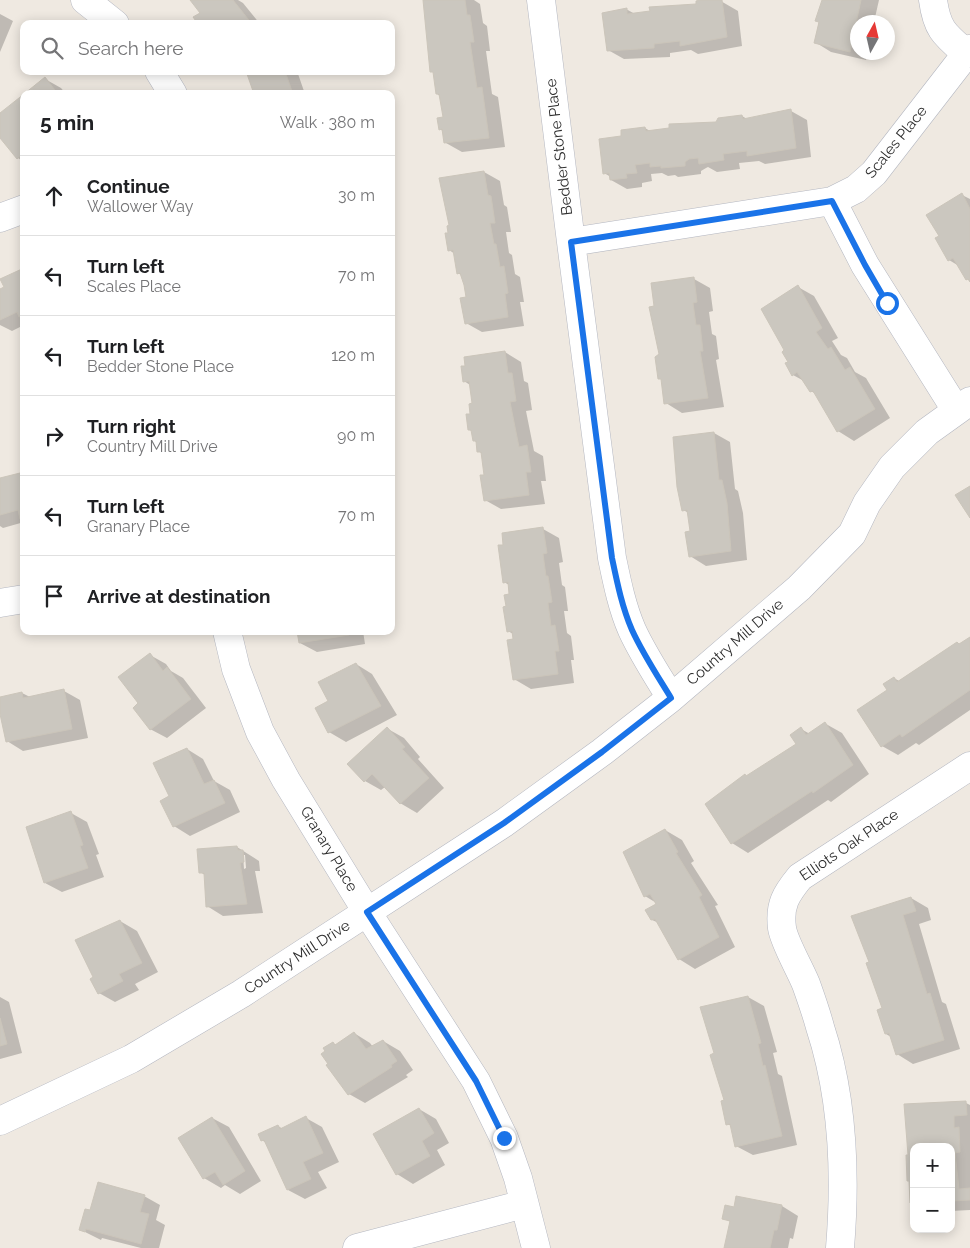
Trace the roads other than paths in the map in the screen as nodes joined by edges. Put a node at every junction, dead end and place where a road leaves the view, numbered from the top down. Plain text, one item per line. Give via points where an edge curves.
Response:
1 (85, 0) edge
2 (541, 0) edge
3 (933, 0) edge
4 (110, 20) edge
5 (968, 52) edge
6 (161, 75) edge
7 (171, 90) edge
8 (832, 201) junction
9 (20, 210) edge
10 (0, 218) edge
11 (571, 242) junction
12 (963, 406) edge
13 (20, 600) edge
14 (0, 603) edge
15 (228, 635) edge
16 (671, 698) junction
17 (970, 766) edge
18 (367, 912) junction
19 (0, 1121) edge
20 (524, 1204) junction
21 (357, 1248) edge
22 (536, 1248) edge
23 (840, 1248) edge

1 - 4 street
2 - 11 street, Bedder Stone Place
3 - 5 street, Scales Place via 935,16 944,34
5 - 8 street, Scales Place via 874,172 856,189
6 - 7 street
8 - 11 street, Scales Place
8 - 12 street via 865,265
9 - 10 street
11 - 16 street, Bedder Stone Place via 618,590 638,643
12 - 16 street, Country Mill Drive via 927,432 892,467 867,503 852,534 799,588
13 - 14 street
15 - 18 street, Granary Place via 236,669 260,732
16 - 18 street, Country Mill Drive via 504,823
17 - 23 street, Elliots Oak Place via 800,877 786,894 782,908 782,930 806,984 835,1088 842,1149
18 - 19 street, Country Mill Drive via 241,994 131,1059
18 - 20 street, Granary Place via 476,1081 504,1138
20 - 21 street
20 - 22 street, Granary Place

